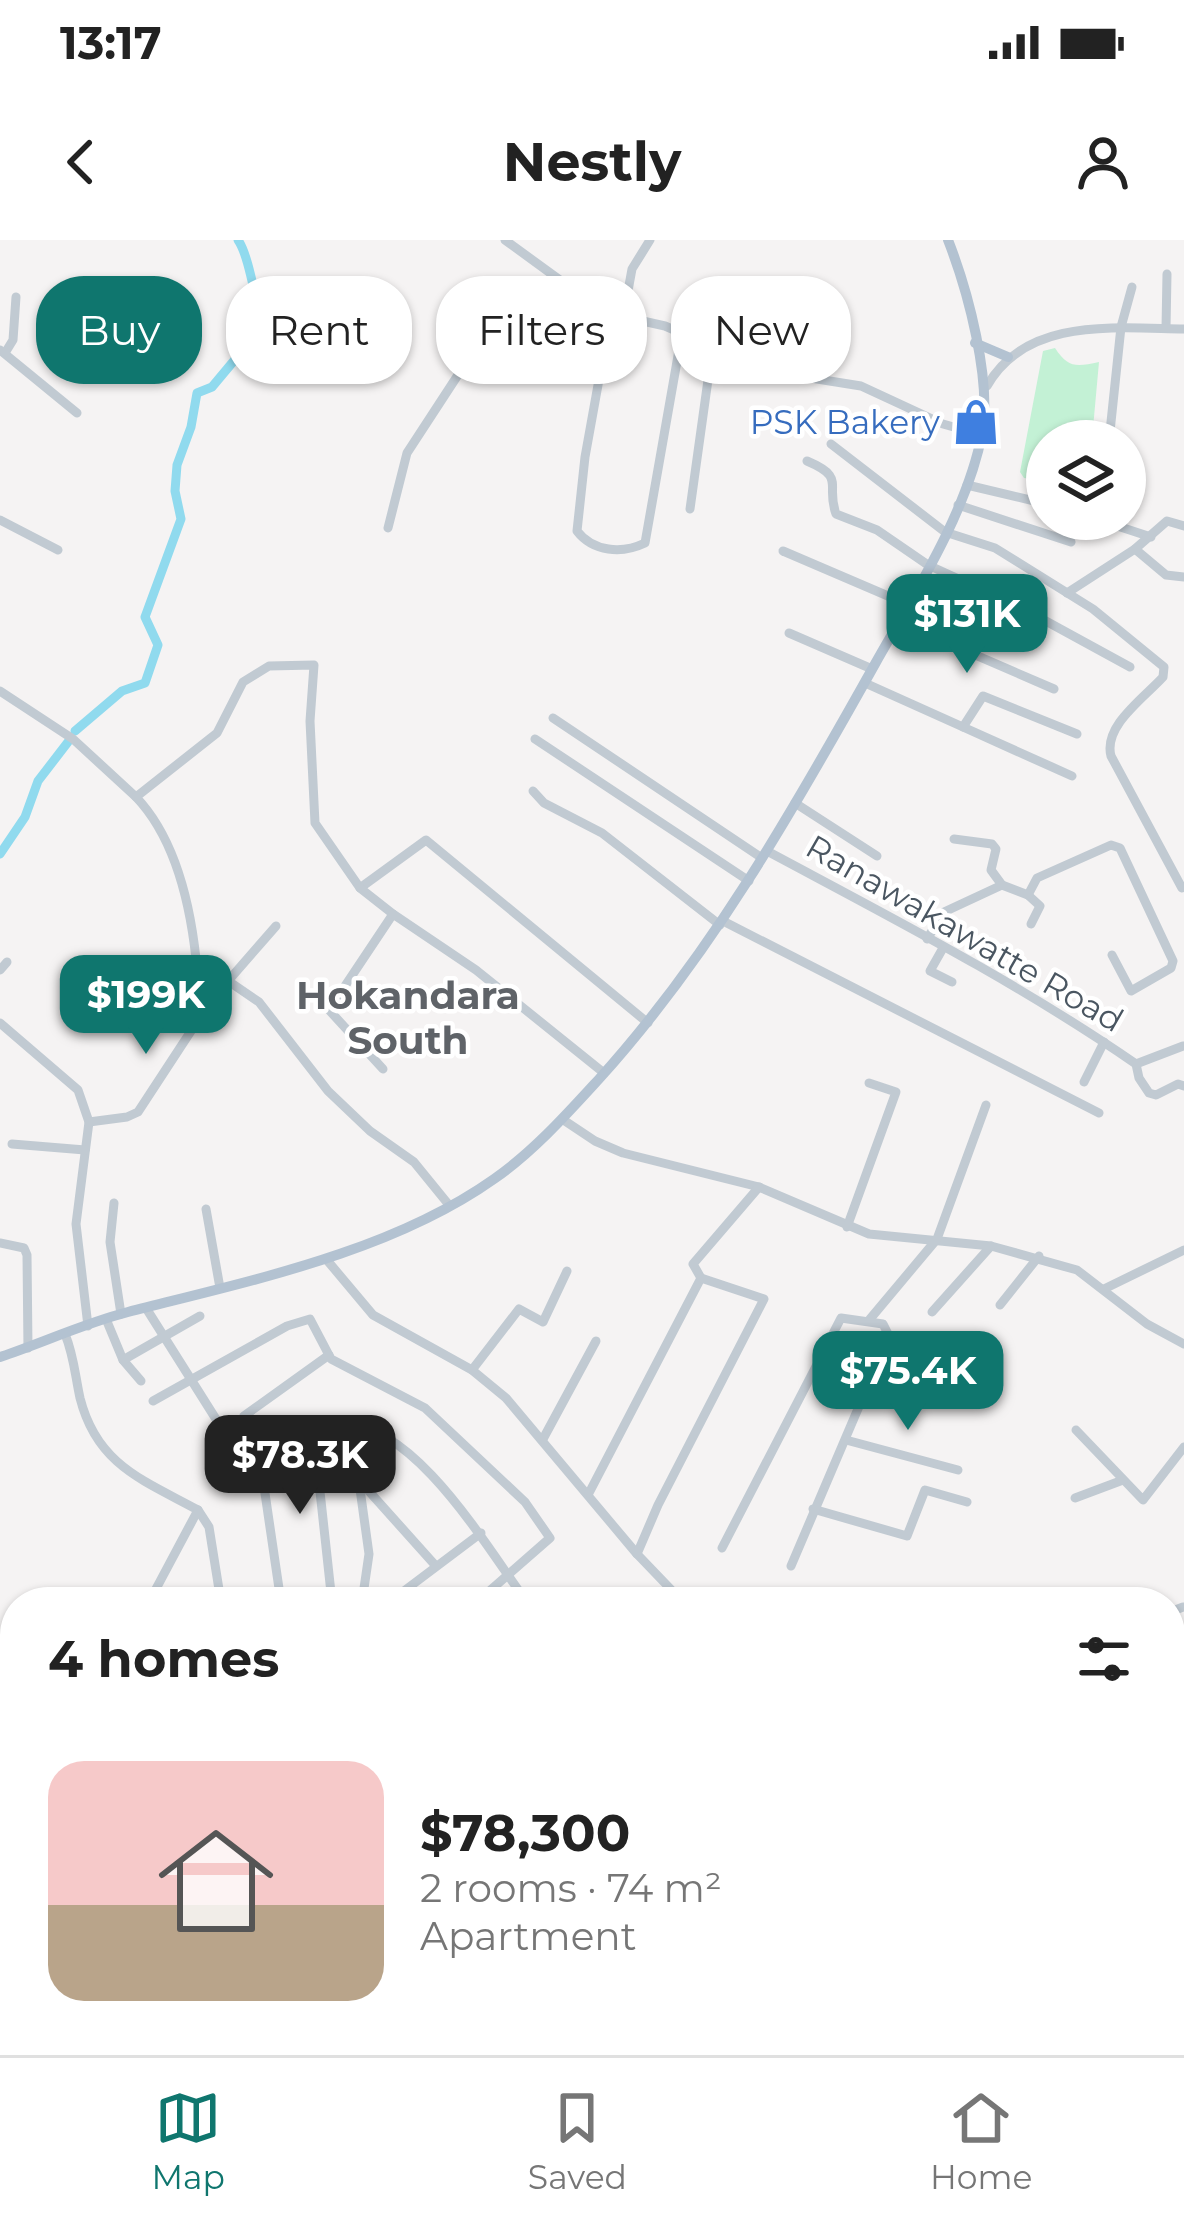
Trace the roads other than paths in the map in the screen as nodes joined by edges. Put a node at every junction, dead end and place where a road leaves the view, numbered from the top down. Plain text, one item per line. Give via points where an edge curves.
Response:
1 (650, 240) edge
2 (948, 240) edge
3 (511, 242) edge
4 (1167, 274) dead end
5 (556, 276) edge
6 (631, 276) edge
7 (1132, 287) dead end
8 (16, 297) dead end
9 (1121, 327) junction
10 (1166, 328) junction
11 (1184, 328) edge
12 (975, 344) junction
13 (3, 351) edge
14 (1008, 357) junction
15 (452, 384) edge
16 (598, 384) edge
17 (673, 384) edge
18 (707, 384) edge
19 (848, 384) edge
20 (987, 386) junction
21 (77, 413) dead end
22 (1111, 420) edge
23 (982, 435) junction
24 (831, 444) dead end
25 (807, 461) dead end
26 (968, 485) junction
27 (1026, 499) edge
28 (958, 506) junction
29 (690, 508) dead end
30 (0, 520) edge
31 (1184, 526) edge
32 (388, 528) dead end
33 (945, 532) junction
34 (1146, 535) edge
35 (1151, 537) junction
36 (1072, 542) dead end
37 (1135, 549) junction
38 (58, 550) dead end
39 (782, 550) dead end
40 (928, 565) junction
41 (1184, 578) edge
42 (1067, 593) junction
43 (909, 604) junction
44 (899, 622) junction
45 (789, 633) dead end
46 (1130, 667) dead end
47 (872, 669) junction
48 (865, 683) junction
49 (1054, 688) dead end
50 (0, 691) edge
51 (553, 718) dead end
52 (963, 727) junction
53 (1078, 734) dead end
54 (535, 739) dead end
55 (1072, 776) dead end
56 (533, 791) dead end
57 (136, 797) junction
58 (795, 803) junction
59 (954, 838) dead end
60 (764, 854) junction
61 (877, 856) dead end
62 (749, 880) junction
63 (1002, 885) junction
64 (360, 887) junction
65 (1182, 888) edge
66 (1028, 896) junction
67 (393, 914) junction
68 (721, 923) junction
69 (1030, 923) dead end
70 (276, 926) dead end
71 (927, 939) junction
72 (943, 948) junction
73 (1112, 956) dead end
74 (229, 981) junction
75 (952, 982) dead end
76 (210, 1002) dead end
77 (0, 1023) edge
78 (648, 1023) junction
79 (1104, 1042) junction
80 (1183, 1046) edge
81 (1136, 1064) junction
82 (383, 1069) dead end
83 (604, 1073) junction
84 (1084, 1082) dead end
85 (869, 1083) dead end
86 (1184, 1086) edge
87 (986, 1105) dead end
88 (1100, 1114) dead end
89 (562, 1119) junction
90 (89, 1122) junction
91 (12, 1144) dead end
92 (85, 1150) junction
93 (759, 1187) junction
94 (114, 1203) dead end
95 (449, 1205) junction
96 (206, 1209) dead end
97 (847, 1227) junction
98 (938, 1239) junction
99 (0, 1243) edge
100 (992, 1246) junction
101 (1184, 1250) edge
102 (1039, 1256) junction
103 (326, 1259) junction
104 (567, 1271) dead end
105 (700, 1278) junction
106 (220, 1288) junction
107 (1104, 1289) junction
108 (1000, 1305) dead end
109 (146, 1308) junction
110 (932, 1312) dead end
111 (121, 1314) junction
112 (200, 1316) dead end
113 (106, 1319) junction
114 (870, 1319) junction
115 (88, 1325) junction
116 (65, 1334) junction
117 (164, 1337) junction
118 (596, 1341) dead end
119 (1184, 1344) edge
120 (28, 1348) junction
121 (329, 1355) junction
122 (0, 1357) edge
123 (123, 1360) junction
124 (472, 1370) junction
125 (141, 1382) dead end
126 (191, 1382) junction
127 (153, 1401) dead end
128 (351, 1424) junction
129 (313, 1427) junction
130 (1076, 1430) dead end
131 (257, 1439) junction
132 (543, 1439) junction
133 (846, 1440) junction
134 (1184, 1447) edge
135 (958, 1470) dead end
136 (356, 1477) junction
137 (1123, 1480) junction
138 (589, 1493) junction
139 (1075, 1498) dead end
140 (967, 1502) dead end
141 (813, 1509) junction
142 (198, 1510) junction
143 (481, 1533) junction
144 (722, 1548) dead end
145 (637, 1554) junction
146 (434, 1565) junction
147 (791, 1566) dead end
148 (506, 1575) junction
149 (157, 1587) edge
150 (218, 1587) edge
151 (279, 1587) edge
152 (330, 1587) edge
153 (364, 1587) edge
154 (408, 1587) edge
155 (493, 1587) edge
156 (515, 1587) edge
157 (665, 1587) edge

1 - 6 street
2 - 12 main road
3 - 5 street
4 - 10 street
7 - 9 street
8 - 13 street via 13,340
9 - 10 street
9 - 14 street via 1053,334
9 - 22 street
10 - 11 street
12 - 14 main road
12 - 20 main road
13 - 21 street
14 - 20 street
15 - 32 street via 407,453
16 - 17 street via 577,531 602,548 632,549 645,543
18 - 29 street
19 - 23 street
20 - 23 main road
23 - 26 main road
24 - 33 street
25 - 40 street via 832,476 836,514 878,530
26 - 27 street
26 - 28 main road
28 - 33 main road
28 - 36 street
30 - 38 street
31 - 35 street via 1167,521
33 - 40 main road
33 - 42 street via 994,548
34 - 35 street
35 - 37 street
37 - 41 street via 1166,575
37 - 42 street
39 - 43 street
40 - 43 main road
40 - 46 street
42 - 65 street via 1164,667 1108,745
43 - 44 main road
44 - 47 main road
44 - 49 street
45 - 47 street
47 - 48 main road
48 - 52 street
48 - 58 main road
50 - 57 street via 73,739
51 - 60 street, Ranawakawatte Road
52 - 53 street via 982,696
52 - 55 street
54 - 62 street
56 - 68 street
57 - 64 street via 217,733 243,682 269,666 314,665 314,823
57 - 74 street via 168,839 196,959
58 - 60 main road
58 - 61 street
59 - 63 street via 992,844 991,870
60 - 62 main road
60 - 71 street, Ranawakawatte Road
62 - 68 main road
63 - 66 street
63 - 71 street via 944,912
64 - 67 street
64 - 78 street via 426,840
66 - 69 street via 1040,902
66 - 73 street via 1036,878 1112,844 1120,848 1173,961 1131,991
67 - 82 street via 329,1010
67 - 83 street
68 - 78 main road
68 - 88 street
70 - 74 street
71 - 72 street, Ranawakawatte Road
72 - 75 street via 930,971
72 - 79 street, Ranawakawatte Road
74 - 95 street via 259,1002 328,1091 414,1162
76 - 90 street via 138,1112
77 - 90 street via 78,1090
78 - 83 main road
79 - 81 street, Ranawakawatte Road
79 - 84 street
80 - 81 street
81 - 86 street, Ranawakawatte Road via 1149,1093
83 - 89 main road
85 - 97 street via 896,1093
87 - 98 street
89 - 93 street via 623,1153
89 - 95 main road via 495,1179
90 - 92 street
91 - 92 street
92 - 115 street via 76,1223
93 - 97 street
93 - 105 street via 693,1264
94 - 111 street via 110,1242
95 - 103 main road
96 - 106 street
97 - 98 street
98 - 100 street
98 - 114 street
99 - 120 street via 27,1255
100 - 102 street
100 - 110 street
101 - 107 street
102 - 107 street
102 - 108 street
103 - 106 main road
103 - 124 street via 373,1315
104 - 124 street via 543,1322 519,1309
105 - 138 street
105 - 145 street via 764,1299
106 - 109 main road
107 - 119 street
109 - 111 main road
109 - 117 street
111 - 113 main road
112 - 117 street
113 - 115 main road
113 - 123 street
114 - 133 street via 889,1336
114 - 144 street via 841,1318
115 - 116 main road
116 - 120 main road
116 - 142 street via 80,1398 110,1458
117 - 123 street
117 - 126 street
118 - 132 street
120 - 122 main road
121 - 126 street via 310,1319
121 - 131 street via 244,1416
121 - 148 street via 425,1408 525,1502 550,1538
123 - 125 street
124 - 132 street
126 - 127 street
126 - 131 street via 226,1435
128 - 129 street
128 - 136 street
128 - 143 street via 402,1446
129 - 131 street
129 - 152 street
130 - 137 street
131 - 151 street
132 - 138 street
133 - 135 street
133 - 141 street
134 - 137 street via 1143,1500
136 - 146 street
136 - 153 street via 369,1554
137 - 139 street
138 - 145 street
140 - 141 street via 925,1490 907,1536
141 - 147 street
142 - 149 street
142 - 150 street via 209,1527
143 - 146 street
143 - 148 street
145 - 157 street
146 - 154 street
148 - 155 street
148 - 156 street

